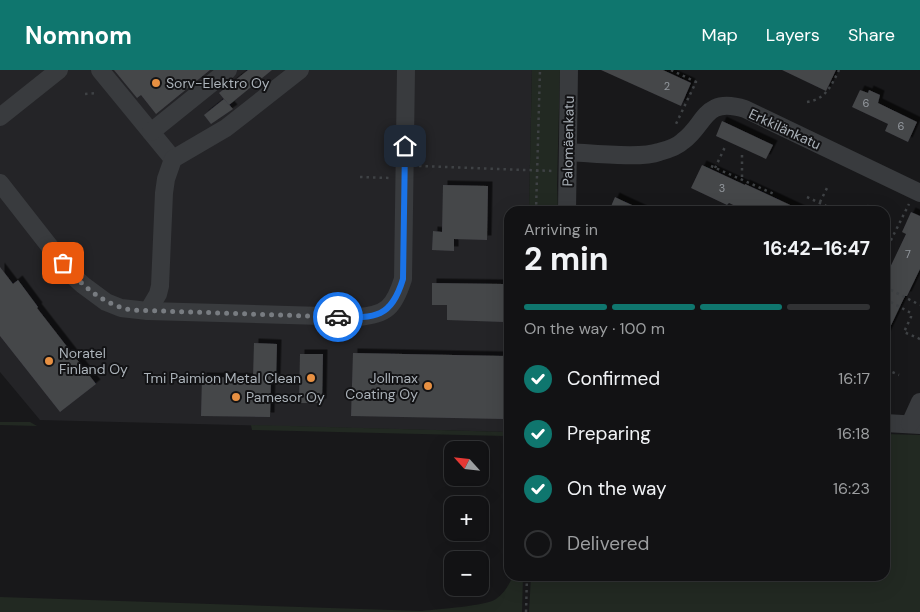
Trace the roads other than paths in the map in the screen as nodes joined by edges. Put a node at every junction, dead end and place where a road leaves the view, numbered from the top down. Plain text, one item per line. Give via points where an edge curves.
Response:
1 (59, 70) edge
2 (100, 70) edge
3 (228, 70) edge
4 (406, 70) edge
5 (569, 70) edge
6 (297, 71) edge
7 (0, 117) edge
8 (151, 132) junction
9 (568, 152) junction
10 (173, 159) junction
11 (0, 183) edge
12 (918, 192) edge
13 (567, 206) edge
14 (148, 311) junction
15 (920, 402) edge
16 (890, 423) edge
17 (915, 425) edge

1 - 7 street
2 - 8 street
3 - 8 street
4 - 14 street via 403,279 389,307 381,313 357,317
5 - 9 street, Palomäenkatu
6 - 10 street via 226,128
8 - 10 street
9 - 12 street, Erkkilänkatu via 653,154 683,142 712,110 734,106
9 - 13 street, Palomäenkatu
10 - 14 street via 164,194 160,286
11 - 14 street via 83,285 120,308
15 - 17 street
16 - 17 street

